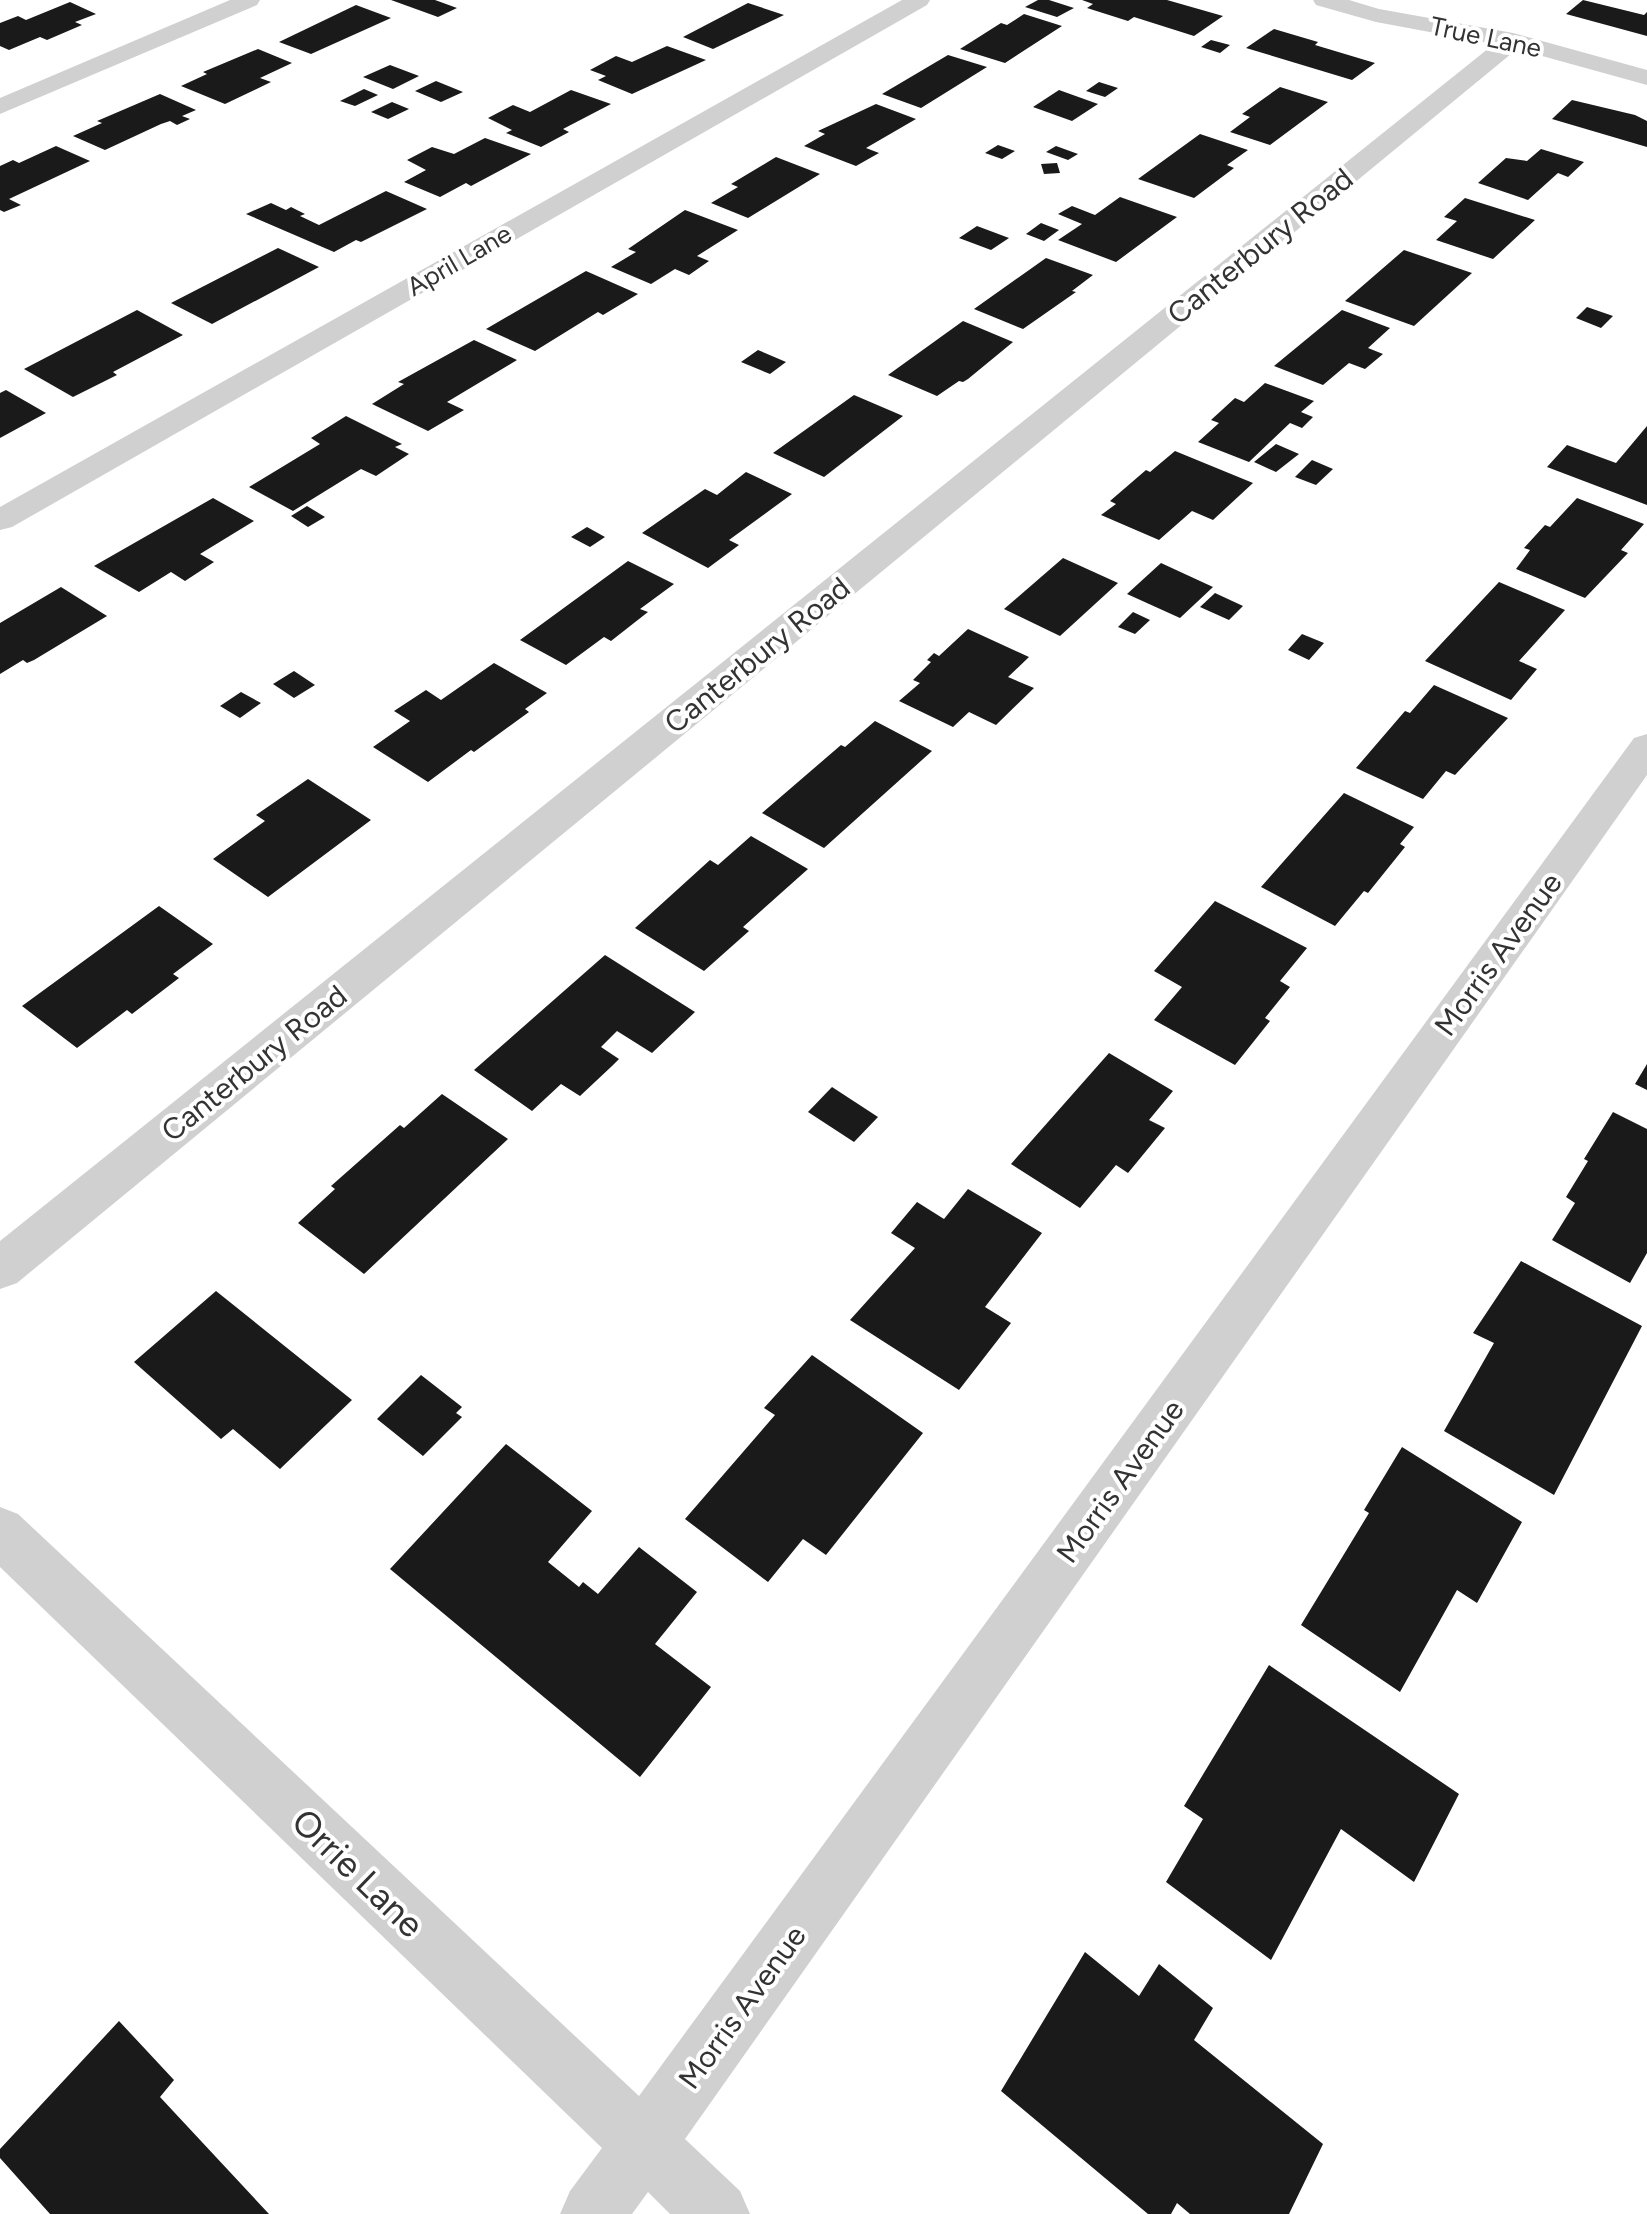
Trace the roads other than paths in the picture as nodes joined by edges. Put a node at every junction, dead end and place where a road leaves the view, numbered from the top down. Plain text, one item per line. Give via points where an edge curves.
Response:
1 (249, 0) edge
2 (919, 0) edge
3 (1324, 0) edge
4 (1513, 40) junction
5 (1647, 78) edge
6 (0, 107) edge
7 (0, 520) edge
8 (1647, 747) edge
9 (0, 1269) edge
10 (0, 1532) edge
11 (643, 2144) junction
12 (593, 2214) edge
13 (717, 2214) edge

1 - 6 street
2 - 7 street, April Lane
3 - 4 street, True Lane
4 - 5 street, True Lane
4 - 9 street, Canterbury Road
8 - 11 street, Morris Avenue
10 - 11 street, Orrie Lane
11 - 12 street, Morris Avenue
11 - 13 street, Orrie Lane

